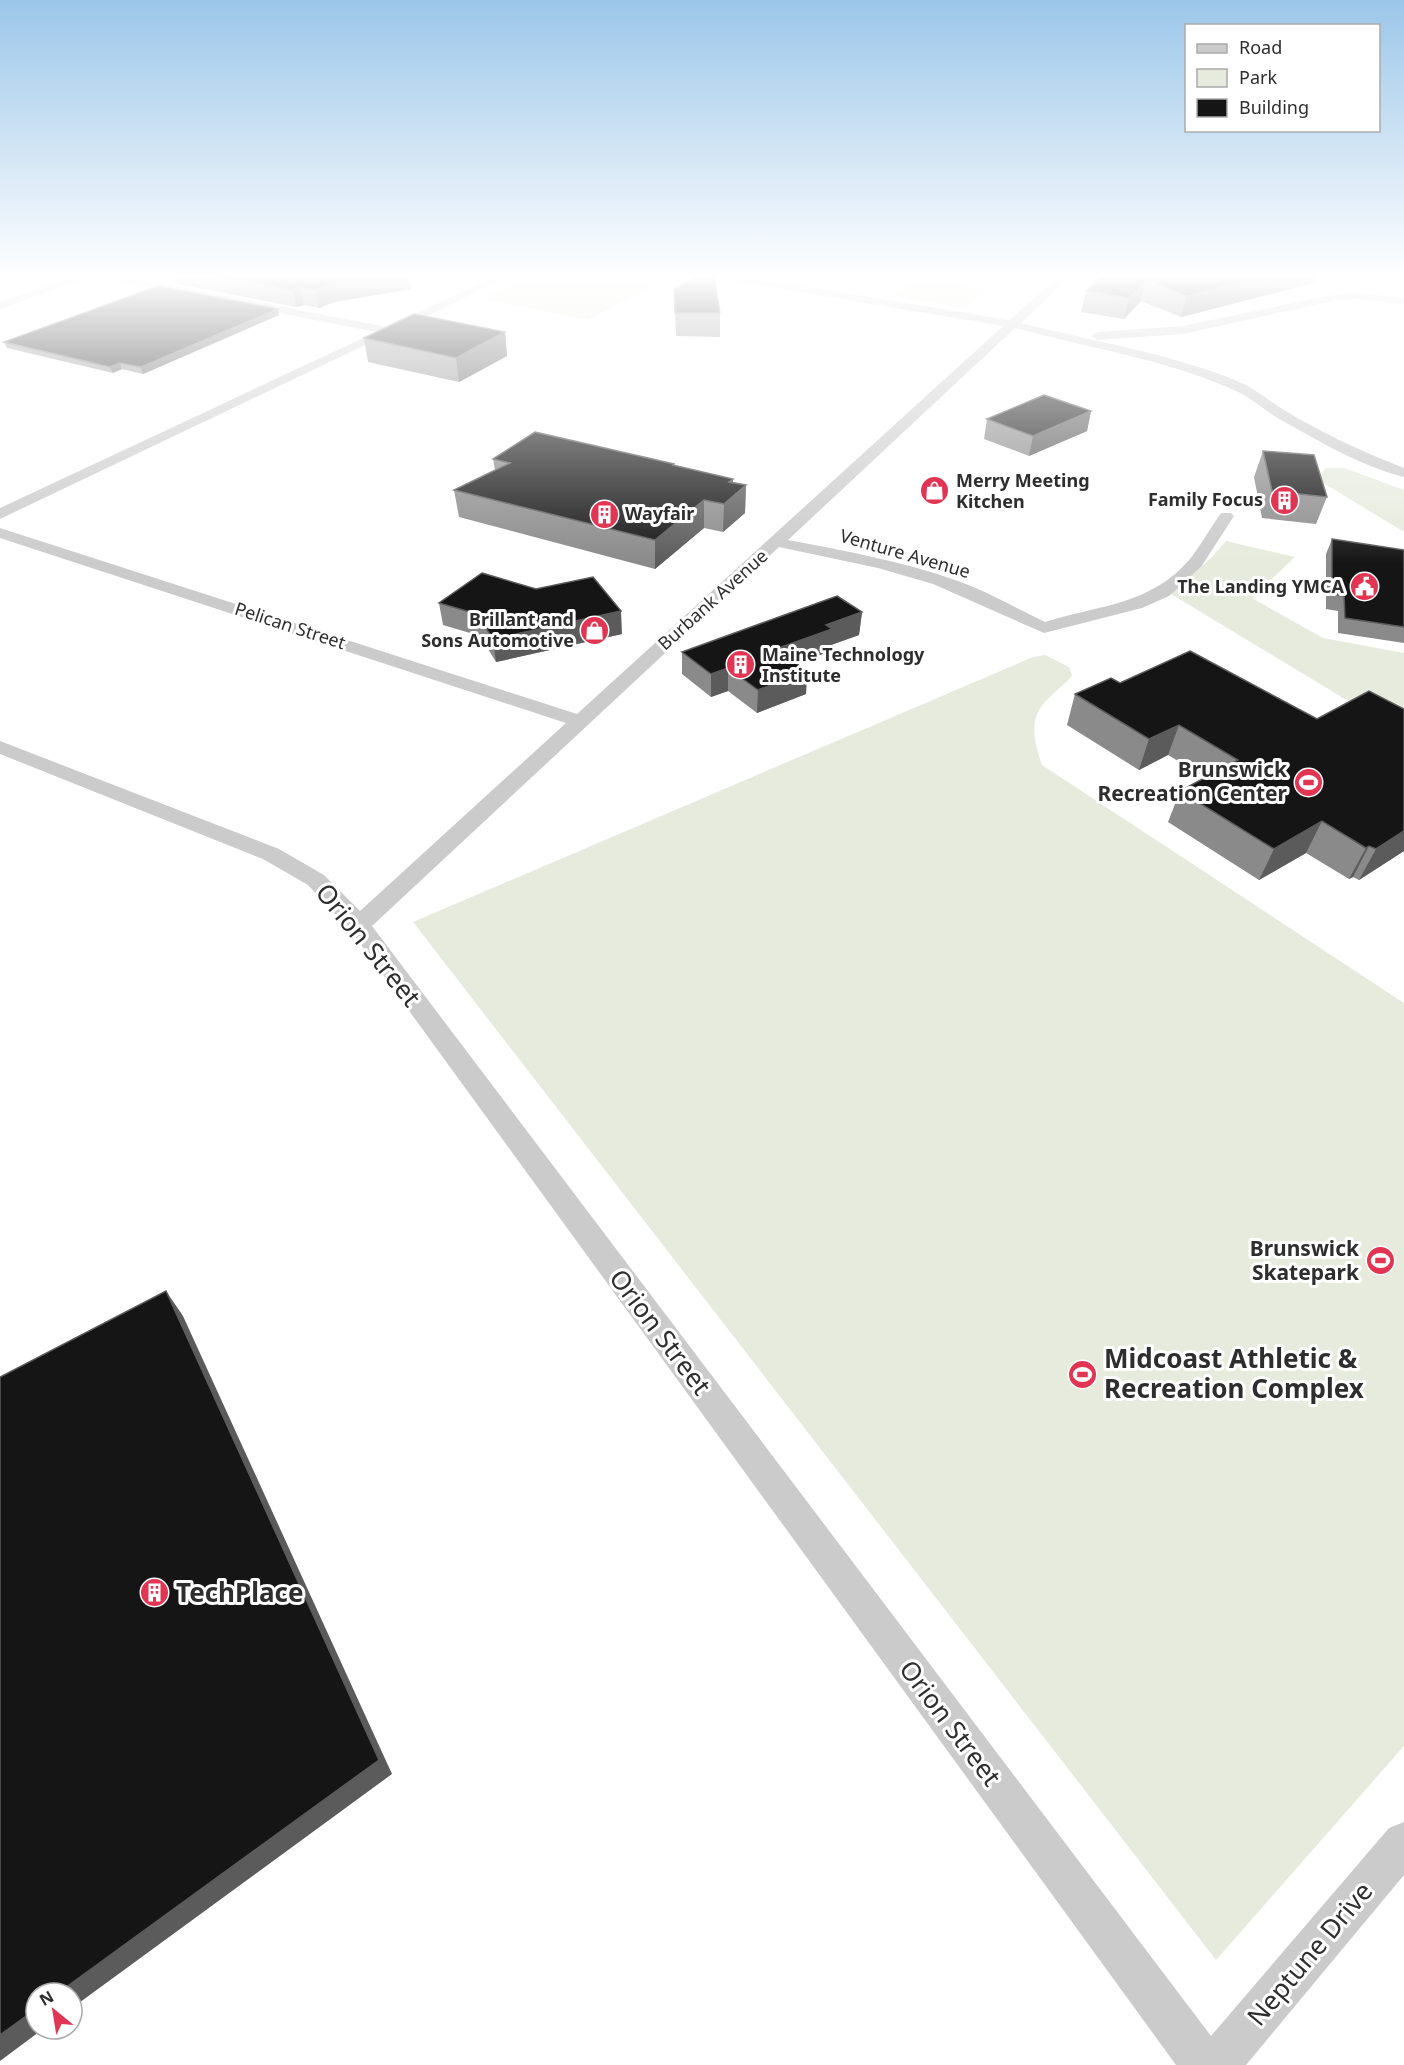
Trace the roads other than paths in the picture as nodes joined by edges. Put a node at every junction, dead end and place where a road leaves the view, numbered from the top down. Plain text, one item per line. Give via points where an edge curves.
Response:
1 (302, 371) edge
2 (960, 371) edge
3 (1198, 371) edge
4 (1404, 473) edge
5 (0, 514) edge
6 (1226, 516) dead end
7 (0, 532) edge
8 (776, 542) junction
9 (579, 721) junction
10 (0, 747) edge
11 (358, 926) junction
12 (1404, 1843) edge
13 (1204, 2065) edge
14 (1216, 2065) edge

1 - 5 street
2 - 8 street, Burbank Avenue
3 - 4 street via 1241,387 1284,416
6 - 8 street, Venture Avenue via 1211,545 1184,575 1152,598 1044,628 939,580
7 - 9 street, Pelican Street
8 - 9 street, Burbank Avenue
9 - 11 street, Burbank Avenue
10 - 11 street, Orion Street via 271,854 316,880
11 - 13 street, Orion Street
12 - 14 street, Neptune Drive

